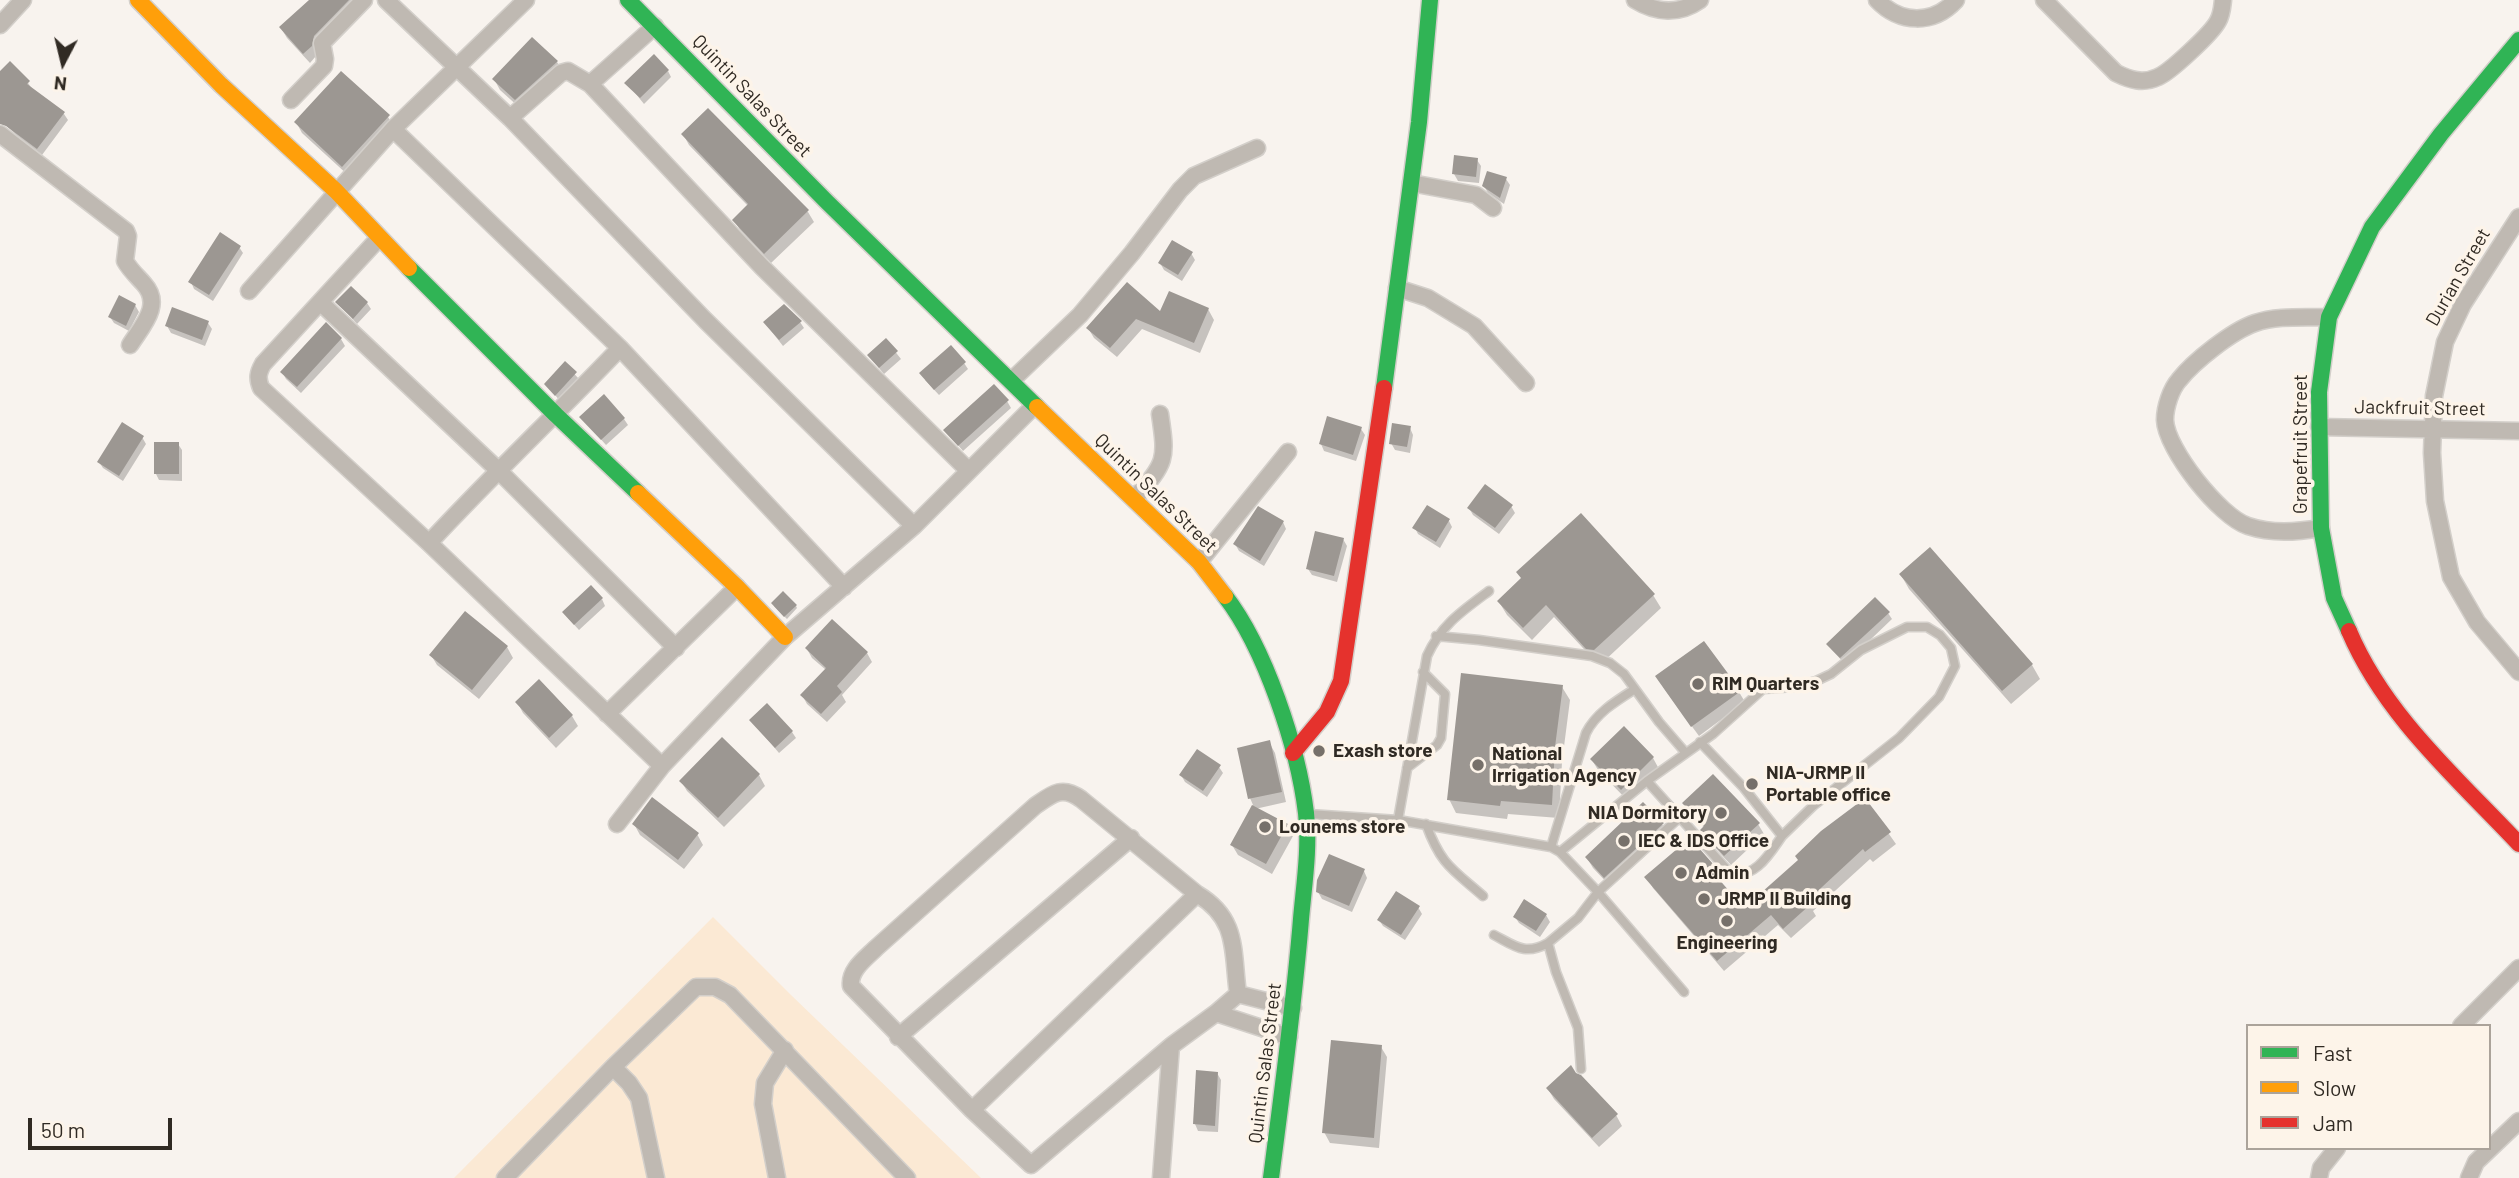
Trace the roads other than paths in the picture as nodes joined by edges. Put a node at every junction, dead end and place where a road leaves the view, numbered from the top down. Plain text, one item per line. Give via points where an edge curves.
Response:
1 (23, 0) edge
2 (138, 0) edge
3 (364, 0) edge
4 (386, 0) edge
5 (526, 0) edge
6 (628, 0) edge
7 (1430, 0) edge
8 (1635, 0) edge
9 (1700, 0) edge
10 (1877, 0) edge
11 (1956, 0) edge
12 (2044, 0) edge
13 (2222, 0) edge
14 (0, 25) edge
15 (655, 26) junction
16 (2519, 40) edge
17 (456, 67) junction
18 (590, 84) junction
19 (291, 100) dead end
20 (510, 118) junction
21 (393, 129) junction
22 (0, 134) edge
23 (1257, 148) dead end
24 (1410, 183) junction
25 (336, 191) junction
26 (1493, 208) dead end
27 (2519, 217) edge
28 (379, 238) junction
29 (1397, 288) junction
30 (249, 291) dead end
31 (321, 303) junction
32 (2329, 317) junction
33 (130, 345) dead end
34 (620, 348) junction
35 (1011, 381) junction
36 (1526, 383) dead end
37 (1035, 405) junction
38 (1160, 414) dead end
39 (556, 415) junction
40 (2319, 427) junction
41 (2433, 429) junction
42 (2519, 431) edge
43 (1288, 452) dead end
44 (498, 470) junction
45 (969, 471) junction
46 (1135, 498) junction
47 (914, 526) junction
48 (2321, 528) junction
49 (429, 542) junction
50 (1199, 562) junction
51 (737, 587) junction
52 (844, 587) junction
53 (1489, 591) dead end
54 (1436, 636) junction
55 (785, 637) junction
56 (676, 648) junction
57 (1423, 672) junction
58 (2519, 672) edge
59 (1635, 689) junction
60 (607, 714) junction
61 (1700, 742) junction
62 (1685, 752) junction
63 (1293, 753) junction
64 (662, 766) junction
65 (1407, 768) junction
66 (1647, 781) junction
67 (1306, 814) junction
68 (1680, 817) junction
69 (1398, 820) junction
70 (617, 824) dead end
71 (1426, 824) junction
72 (1782, 836) junction
73 (1130, 838) junction
74 (2519, 844) edge
75 (1551, 847) junction
76 (1560, 852) junction
77 (1598, 892) junction
78 (1197, 894) junction
79 (1483, 896) dead end
80 (1494, 935) dead end
81 (1548, 943) junction
82 (2519, 968) edge
83 (1684, 992) dead end
84 (1238, 994) junction
85 (1293, 1007) junction
86 (1216, 1013) junction
87 (2462, 1024) edge
88 (898, 1037) junction
89 (1290, 1037) junction
90 (1171, 1046) junction
91 (785, 1050) junction
92 (613, 1067) junction
93 (1581, 1069) dead end
94 (972, 1110) junction
95 (2519, 1121) edge
96 (2491, 1148) edge
97 (2335, 1150) edge
98 (2489, 1150) edge
99 (1031, 1165) junction
100 (505, 1178) edge
101 (656, 1178) edge
102 (777, 1178) edge
103 (907, 1178) edge
104 (1043, 1178) edge
105 (1161, 1178) edge
106 (1271, 1178) edge
107 (2319, 1178) edge
108 (2469, 1178) edge

1 - 14 street
2 - 25 street via 221,86
3 - 19 street via 322,43 324,66
4 - 17 street
5 - 17 street
6 - 15 street, Quintin Salas Street
7 - 24 street
8 - 9 street via 1644,6 1678,11
10 - 11 street via 1910,20 1932,17
12 - 13 street via 2116,74 2131,81 2159,77 2171,69 2217,24
15 - 18 street
15 - 35 street, Quintin Salas Street
16 - 32 street, Grapefruit Street via 2372,227
17 - 20 street
17 - 21 street
18 - 20 street via 568,71 561,73
18 - 45 street via 762,267
20 - 47 street via 705,320
21 - 25 street
21 - 34 street
22 - 33 street via 126,231 125,261 151,292 152,301 148,317
23 - 35 street via 1194,176 1080,315
24 - 26 street via 1476,195
24 - 29 street
25 - 28 street
25 - 30 street
27 - 41 street, Durian Street via 2463,304 2445,342 2434,396
28 - 31 street
28 - 39 street
29 - 36 street via 1428,298 1474,326
29 - 63 street via 1340,681 1323,721
31 - 44 street
31 - 49 street via 258,371 261,388
32 - 40 street, Grapefruit Street
32 - 48 street via 2255,323 2221,343 2178,381 2165,420 2193,478 2244,524 2268,531
34 - 39 street
34 - 52 street
35 - 37 street, Quintin Salas Street
37 - 45 street
37 - 46 street, Quintin Salas Street
38 - 46 street via 1165,453
39 - 44 street
39 - 51 street
40 - 41 street, Jackfruit Street
40 - 48 street, Grapefruit Street
41 - 42 street, Jackfruit Street
41 - 58 street, Durian Street via 2435,501 2451,577 2477,622
43 - 50 street
44 - 49 street
44 - 56 street
45 - 47 street
46 - 50 street, Quintin Salas Street
47 - 52 street
48 - 74 street, Grapefruit Street via 2334,598 2358,653 2401,719
49 - 60 street
50 - 63 street, Quintin Salas Street via 1254,643 1274,688
51 - 55 street
51 - 56 street
52 - 55 street
53 - 54 lane
54 - 57 lane
54 - 59 lane via 1592,656 1610,663
55 - 64 street
56 - 60 street
57 - 65 lane
57 - 65 lane via 1444,694 1443,729 1437,745
59 - 62 lane
59 - 75 lane via 1592,720
60 - 64 street
61 - 62 lane
61 - 72 lane
61 - 72 lane via 1763,689 1816,681 1861,650 1907,627 1927,627 1940,635 1955,656 1955,666 1938,697 1899,738
62 - 66 lane
63 - 67 street, Quintin Salas Street
64 - 70 street
65 - 69 lane
66 - 68 lane
66 - 76 lane
67 - 69 lane
67 - 85 street, Quintin Salas Street
68 - 72 lane via 1726,871 1738,875 1759,865
68 - 77 lane
69 - 71 lane
71 - 75 lane
71 - 79 lane via 1435,850 1448,867
73 - 78 street
73 - 88 street
73 - 88 street via 1072,793 1056,792 1035,806 853,973 851,986
75 - 76 lane
76 - 77 lane
77 - 81 lane via 1578,918
77 - 83 lane
78 - 84 street via 1223,915 1230,931
78 - 94 street
80 - 81 lane via 1525,950
81 - 93 lane via 1578,1028
82 - 87 street
84 - 85 street
84 - 86 street
85 - 89 street, Quintin Salas Street
86 - 89 street
86 - 90 street
88 - 94 street
89 - 106 street, Quintin Salas Street
90 - 99 street
90 - 105 street
91 - 92 street via 730,995 715,987 696,987
91 - 102 street via 765,1083 763,1104
91 - 103 street
92 - 100 street
92 - 101 street via 639,1098
94 - 99 street
95 - 96 street
97 - 107 street
98 - 108 street
99 - 104 street

